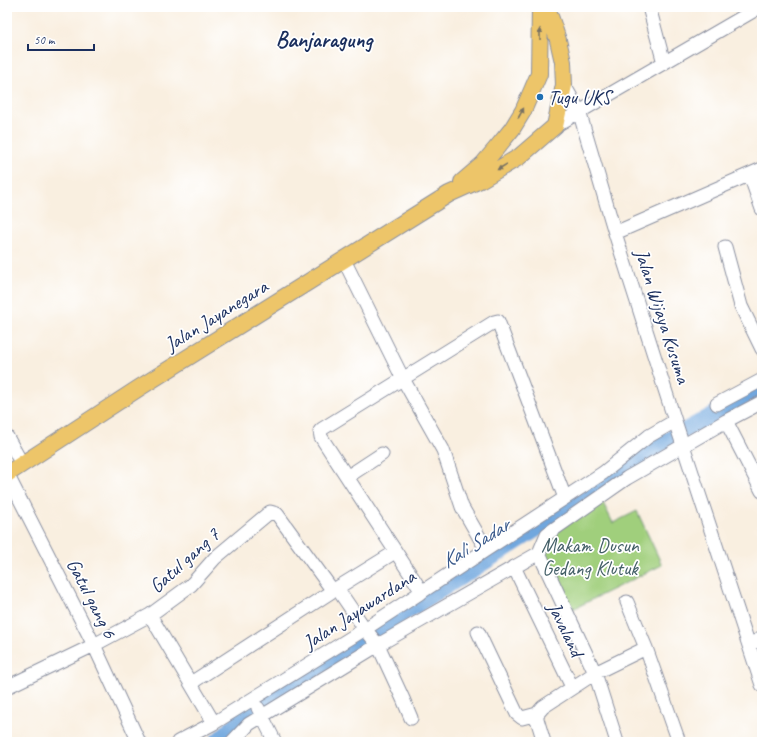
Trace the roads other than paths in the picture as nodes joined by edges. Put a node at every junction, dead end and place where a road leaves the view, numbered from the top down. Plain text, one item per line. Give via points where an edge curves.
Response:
1 (540, 7) edge
2 (547, 7) edge
3 (648, 7) edge
4 (760, 11) edge
5 (540, 61) junction
6 (563, 62) junction
7 (664, 63) junction
8 (564, 85) junction
9 (579, 111) junction
10 (555, 126) junction
11 (512, 129) junction
12 (531, 147) junction
13 (762, 169) edge
14 (750, 175) junction
15 (449, 194) junction
16 (762, 209) edge
17 (615, 233) junction
18 (725, 247) dead end
19 (344, 260) junction
20 (762, 349) edge
21 (402, 379) junction
22 (762, 380) edge
23 (762, 402) edge
24 (717, 404) dead end
25 (726, 421) junction
26 (677, 425) junction
27 (7, 437) edge
28 (683, 445) junction
29 (382, 454) dead end
30 (22, 464) junction
31 (7, 474) edge
32 (347, 477) junction
33 (762, 491) edge
34 (565, 498) junction
35 (486, 549) junction
36 (395, 552) junction
37 (539, 553) junction
38 (514, 567) junction
39 (335, 590) junction
40 (422, 592) junction
41 (627, 602) dead end
42 (150, 616) junction
43 (478, 632) dead end
44 (372, 637) junction
45 (762, 638) edge
46 (94, 645) junction
47 (749, 645) junction
48 (646, 648) junction
49 (595, 673) junction
50 (191, 684) junction
51 (762, 685) edge
52 (7, 687) edge
53 (572, 687) junction
54 (258, 707) junction
55 (537, 714) junction
56 (411, 718) dead end
57 (214, 723) junction
58 (139, 742) edge
59 (178, 742) edge
60 (232, 742) edge
61 (275, 742) edge
62 (544, 742) edge
63 (617, 742) edge
64 (679, 742) edge

5 -> 1 main road, Jalan Jayanegara
2 - 6 main road
3 - 7 street
4 - 7 street
5 - 6 main road via 545,57 555,57
11 -> 5 main road, Jalan Jayanegara via 539,74
6 - 8 main road
7 - 9 street
8 - 9 street, Jalan Wijaya Kusuma
8 - 10 main road
9 - 10 street
9 - 17 street, Jalan Wijaya Kusuma
10 - 12 main road, Jalan Jayanegara
11 - 12 main road via 513,136 521,146
11 - 15 main road, Jalan Jayanegara via 483,164
12 -> 15 main road, Jalan Jayanegara via 480,180
13 - 14 street
14 - 16 street
14 - 17 street
15 - 19 main road, Jalan Jayanegara
17 - 26 street, Jalan Wijaya Kusuma
18 - 20 street via 741,306
19 - 21 street
19 - 30 main road, Jalan Jayanegara
21 - 32 street via 320,431 321,438
21 - 34 street via 498,321
21 - 35 street via 443,450 462,507
22 - 24 street
23 - 25 street
25 - 28 street
25 - 33 street
26 - 28 street, Jalan Wijaya Kusuma
26 - 34 street, Jalan Jayawardana via 649,436 611,467
27 - 30 street
28 - 37 street via 627,478 548,534
28 - 47 street, Jalan Wijaya Kusuma
29 - 32 street
30 - 31 main road, Jalan Jayanegara
31 - 46 street, Gatul gang 6
32 - 36 street
34 - 35 street, Jalan Jayawardana
35 - 40 street, Jalan Jayawardana
36 - 39 street
36 - 40 street
37 - 38 street
37 - 49 street
38 - 44 street
38 - 53 street, Javaland
39 - 42 street, Gatul gang 7 via 277,514 270,512 210,562 191,585
39 - 44 street
39 - 50 street
40 - 44 street, Jalan Jayawardana
41 - 48 street
42 - 46 street, Gatul gang 7
42 - 50 street
43 - 55 street via 517,714 522,718
44 - 54 street
44 - 54 street, Jalan Jayawardana
44 - 56 street
45 - 47 street
46 - 52 street, Gatul gang 7
46 - 58 street, Gatul gang 6
47 - 51 street, Jalan Wijaya Kusuma
48 - 49 street
48 - 64 street
49 - 53 street
49 - 63 street
50 - 57 street
53 - 55 street via 542,707
54 - 57 street, Jalan Jayawardana
54 - 60 street
54 - 61 street
55 - 62 street via 536,719
57 - 59 street, Jalan Jayawardana

